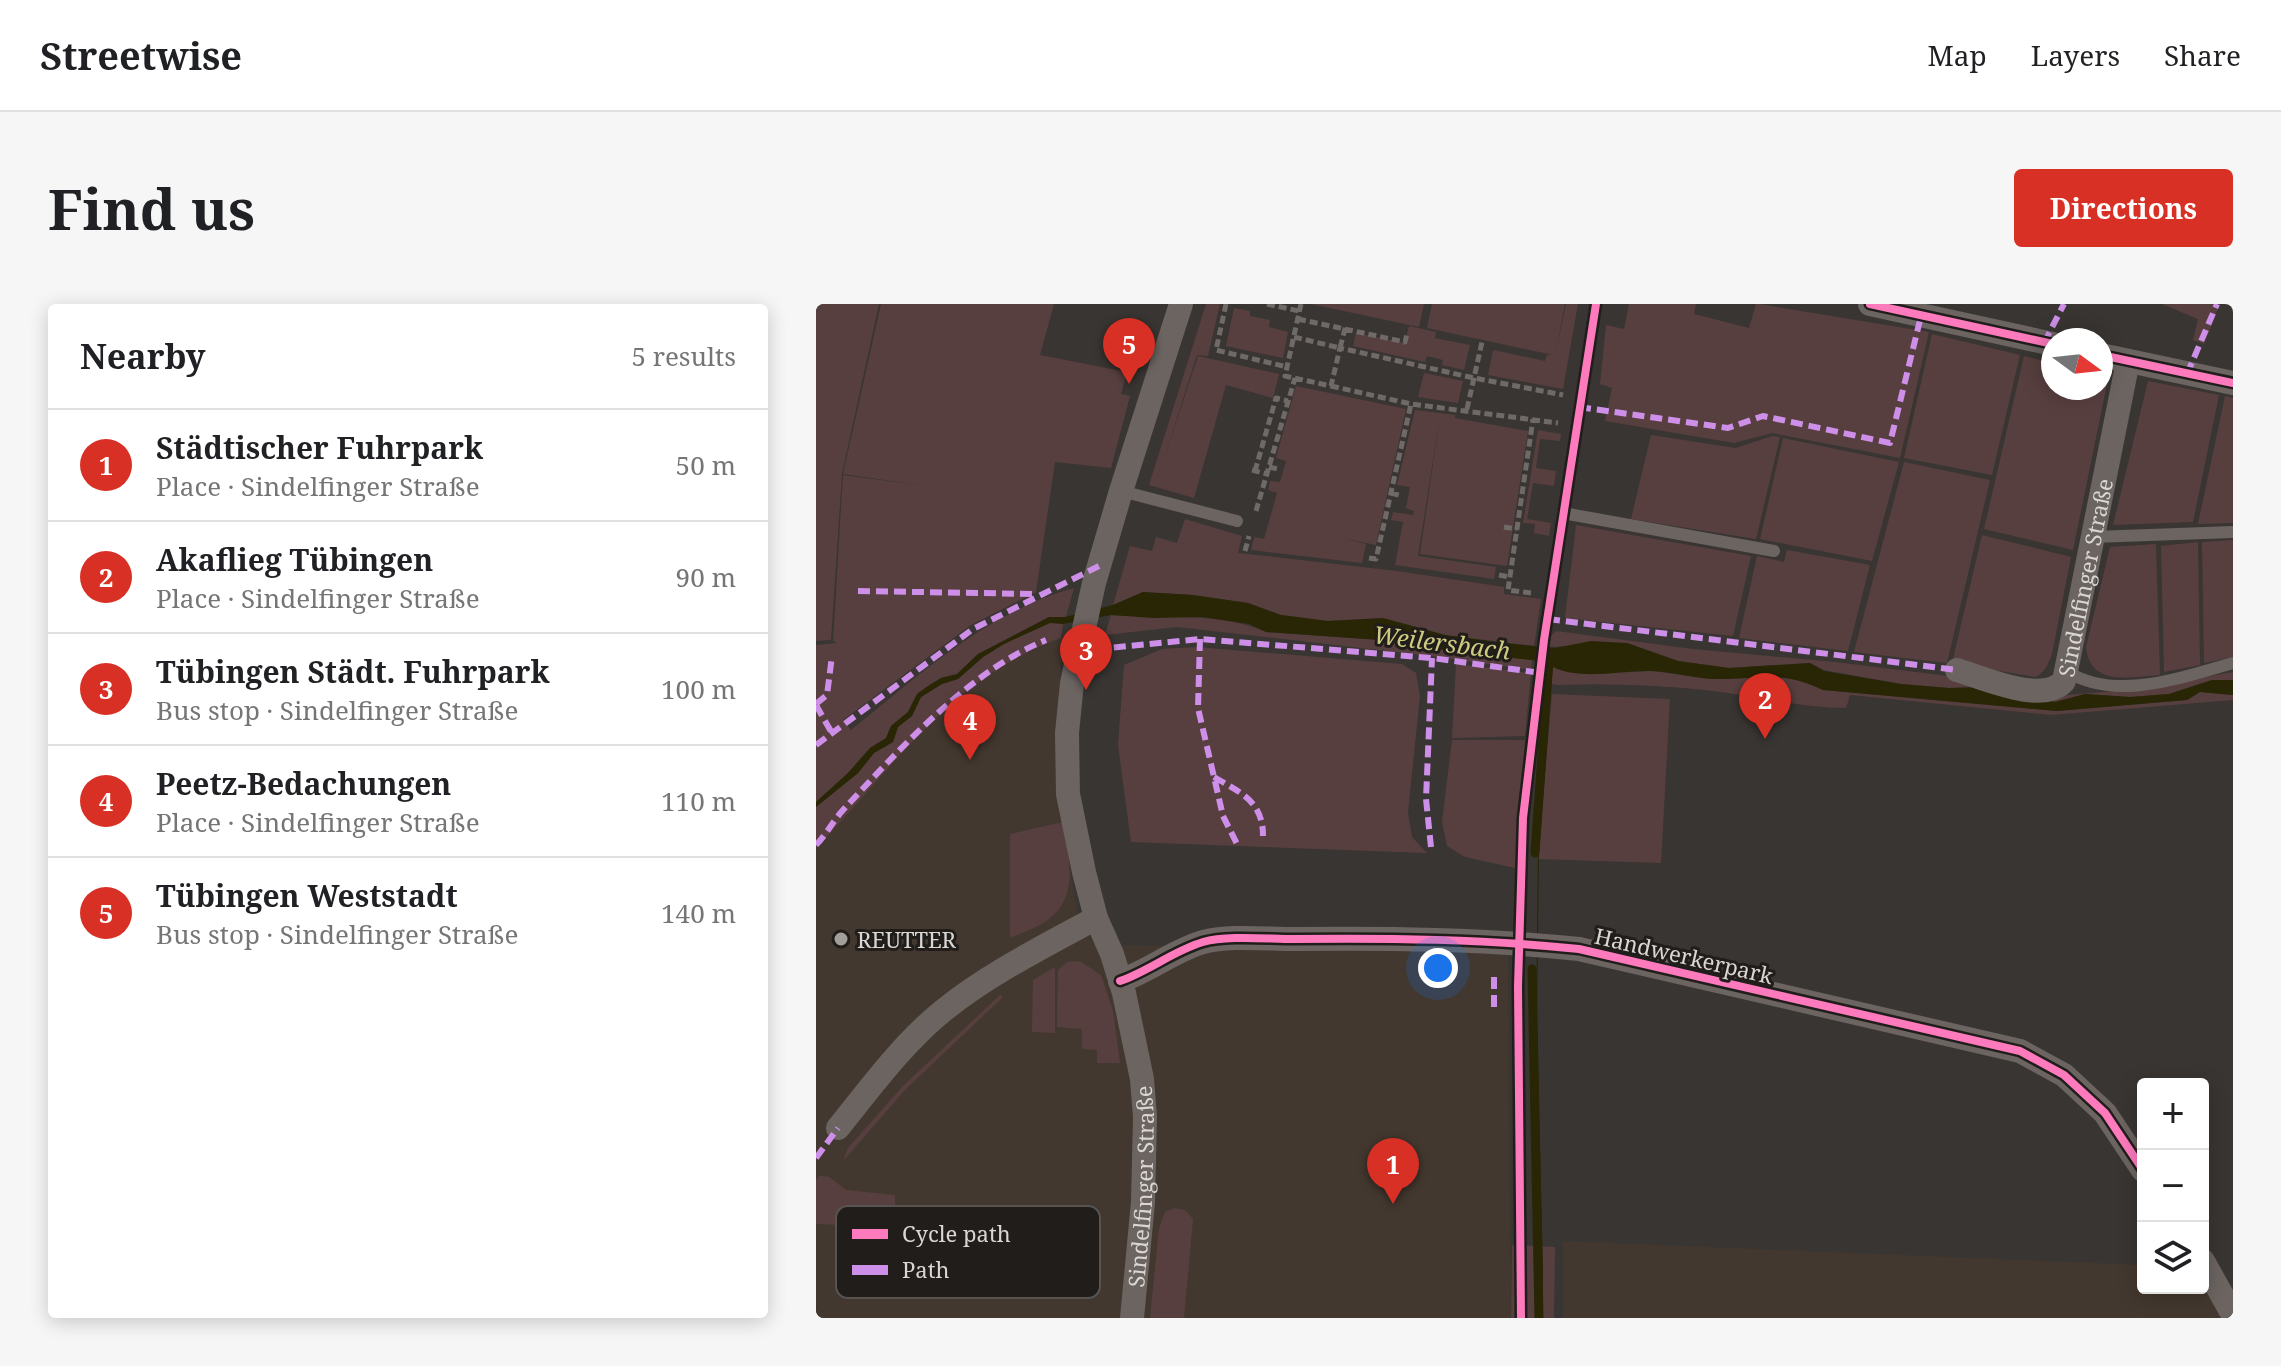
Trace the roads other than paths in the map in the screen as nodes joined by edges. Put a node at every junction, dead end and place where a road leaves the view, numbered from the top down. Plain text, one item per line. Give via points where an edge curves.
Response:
1 (1181, 304) edge
2 (1596, 304) edge
3 (1870, 304) edge
4 (2041, 341) edge
5 (2113, 358) edge
6 (2128, 361) junction
7 (2233, 383) edge
8 (1121, 491) junction
9 (1563, 513) junction
10 (1237, 521) dead end
11 (2233, 532) edge
12 (2093, 537) junction
13 (1774, 551) dead end
14 (1544, 640) dead end
15 (2233, 663) edge
16 (1957, 670) dead end
17 (2068, 672) junction
18 (1096, 918) junction
19 (1120, 981) junction
20 (838, 1128) dead end
21 (2137, 1161) edge
22 (2209, 1272) edge
23 (2233, 1315) edge
24 (1132, 1318) edge

1 - 8 street, Sindelfinger Straße
2 - 9 lane
3 - 4 street
5 - 6 street
6 - 7 street
6 - 12 street, Sindelfinger Straße
8 - 10 lane
8 - 18 street, Sindelfinger Straße via 1068,704 1068,794
9 - 13 lane
9 - 14 lane
11 - 12 lane
12 - 17 street, Sindelfinger Straße
15 - 17 lane via 2139,685 2085,682
16 - 17 street, Sindelfinger Straße via 2048,691 2059,687
18 - 19 street, Sindelfinger Straße
18 - 20 street via 945,1010 899,1052
19 - 21 street, Handwerkerpark via 1205,941 1395,938 1579,949 2020,1051 2064,1075 2105,1113
19 - 24 street, Sindelfinger Straße via 1137,1045 1145,1117
22 - 23 street

